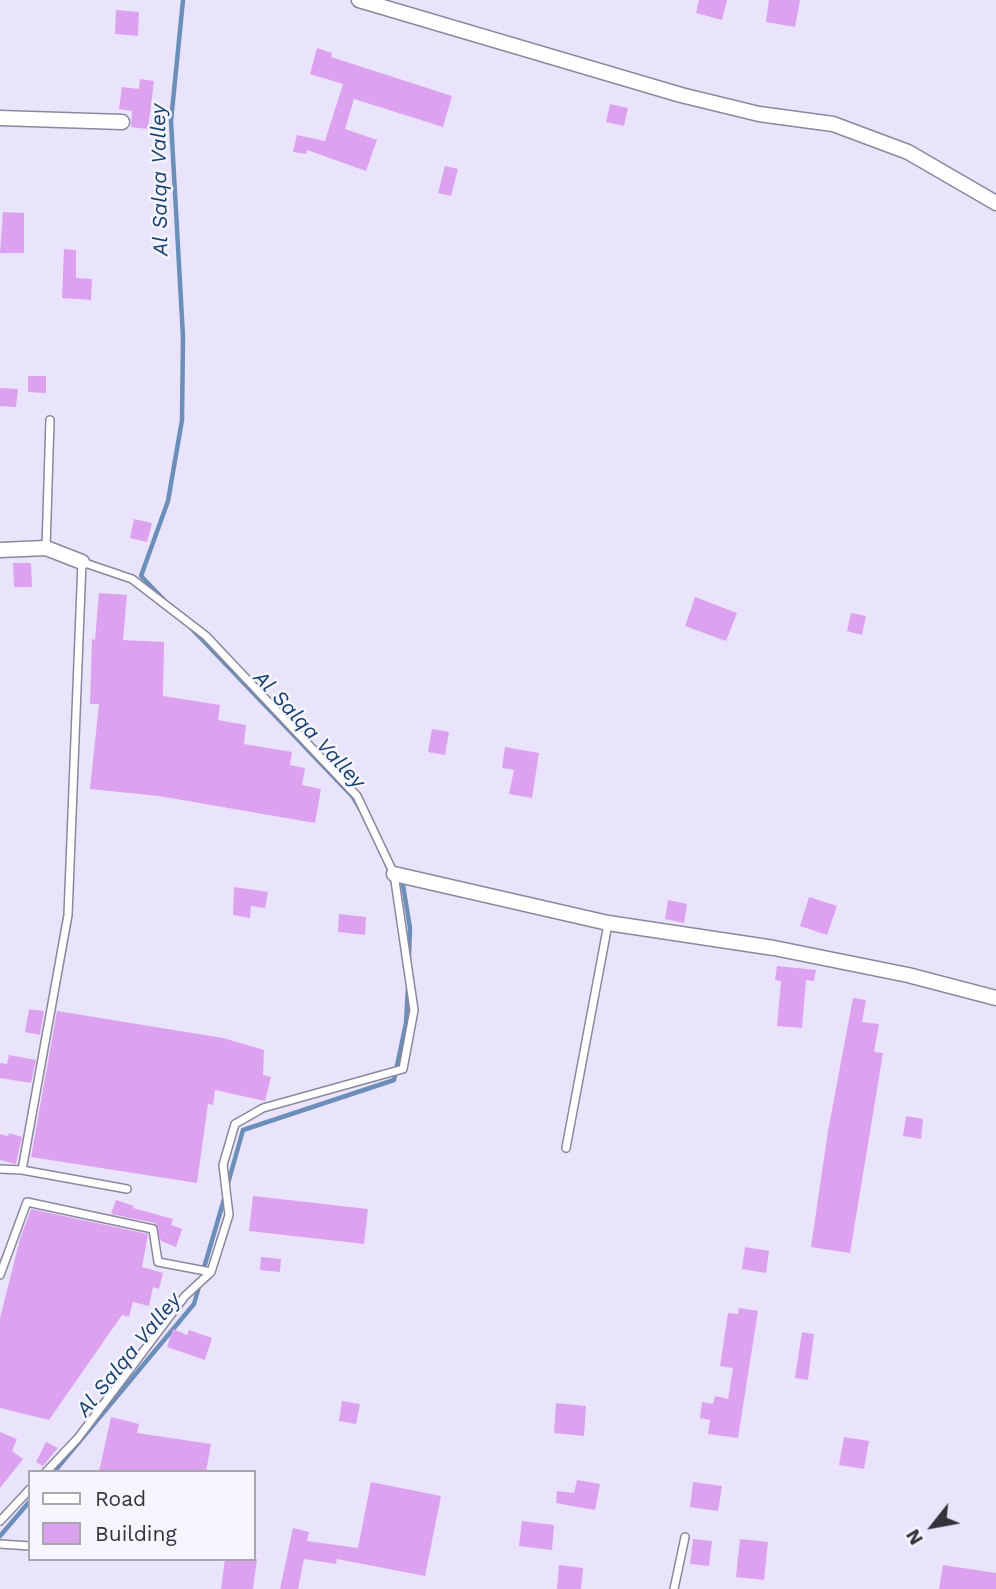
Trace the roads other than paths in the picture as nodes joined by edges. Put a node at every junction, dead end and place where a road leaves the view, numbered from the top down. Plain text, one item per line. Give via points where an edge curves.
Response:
1 (359, 0) edge
2 (0, 118) edge
3 (122, 122) dead end
4 (996, 202) edge
5 (50, 421) dead end
6 (46, 548) junction
7 (0, 550) edge
8 (82, 562) junction
9 (394, 874) junction
10 (608, 923) junction
11 (996, 998) edge
12 (566, 1148) dead end
13 (0, 1169) edge
14 (22, 1170) junction
15 (127, 1189) dead end
16 (211, 1272) junction
17 (0, 1275) edge
18 (48, 1470) edge
19 (28, 1491) edge
20 (0, 1521) edge
21 (685, 1537) dead end
22 (0, 1544) edge
23 (28, 1546) edge
24 (674, 1589) edge

1 - 4 street via 681,95 759,114 833,124 908,152
2 - 3 street
5 - 6 lane
6 - 7 street
6 - 8 street
8 - 9 lane via 132,579 206,636 357,796
8 - 14 lane via 68,915
9 - 10 street
9 - 16 lane via 414,1010 403,1069 263,1108 234,1124 223,1165 229,1215
10 - 11 street via 774,948
10 - 12 lane
13 - 14 lane
14 - 15 lane
16 - 17 lane via 158,1262 153,1230 27,1202
16 - 18 lane via 185,1296 78,1438
19 - 20 lane
21 - 24 lane
22 - 23 lane

